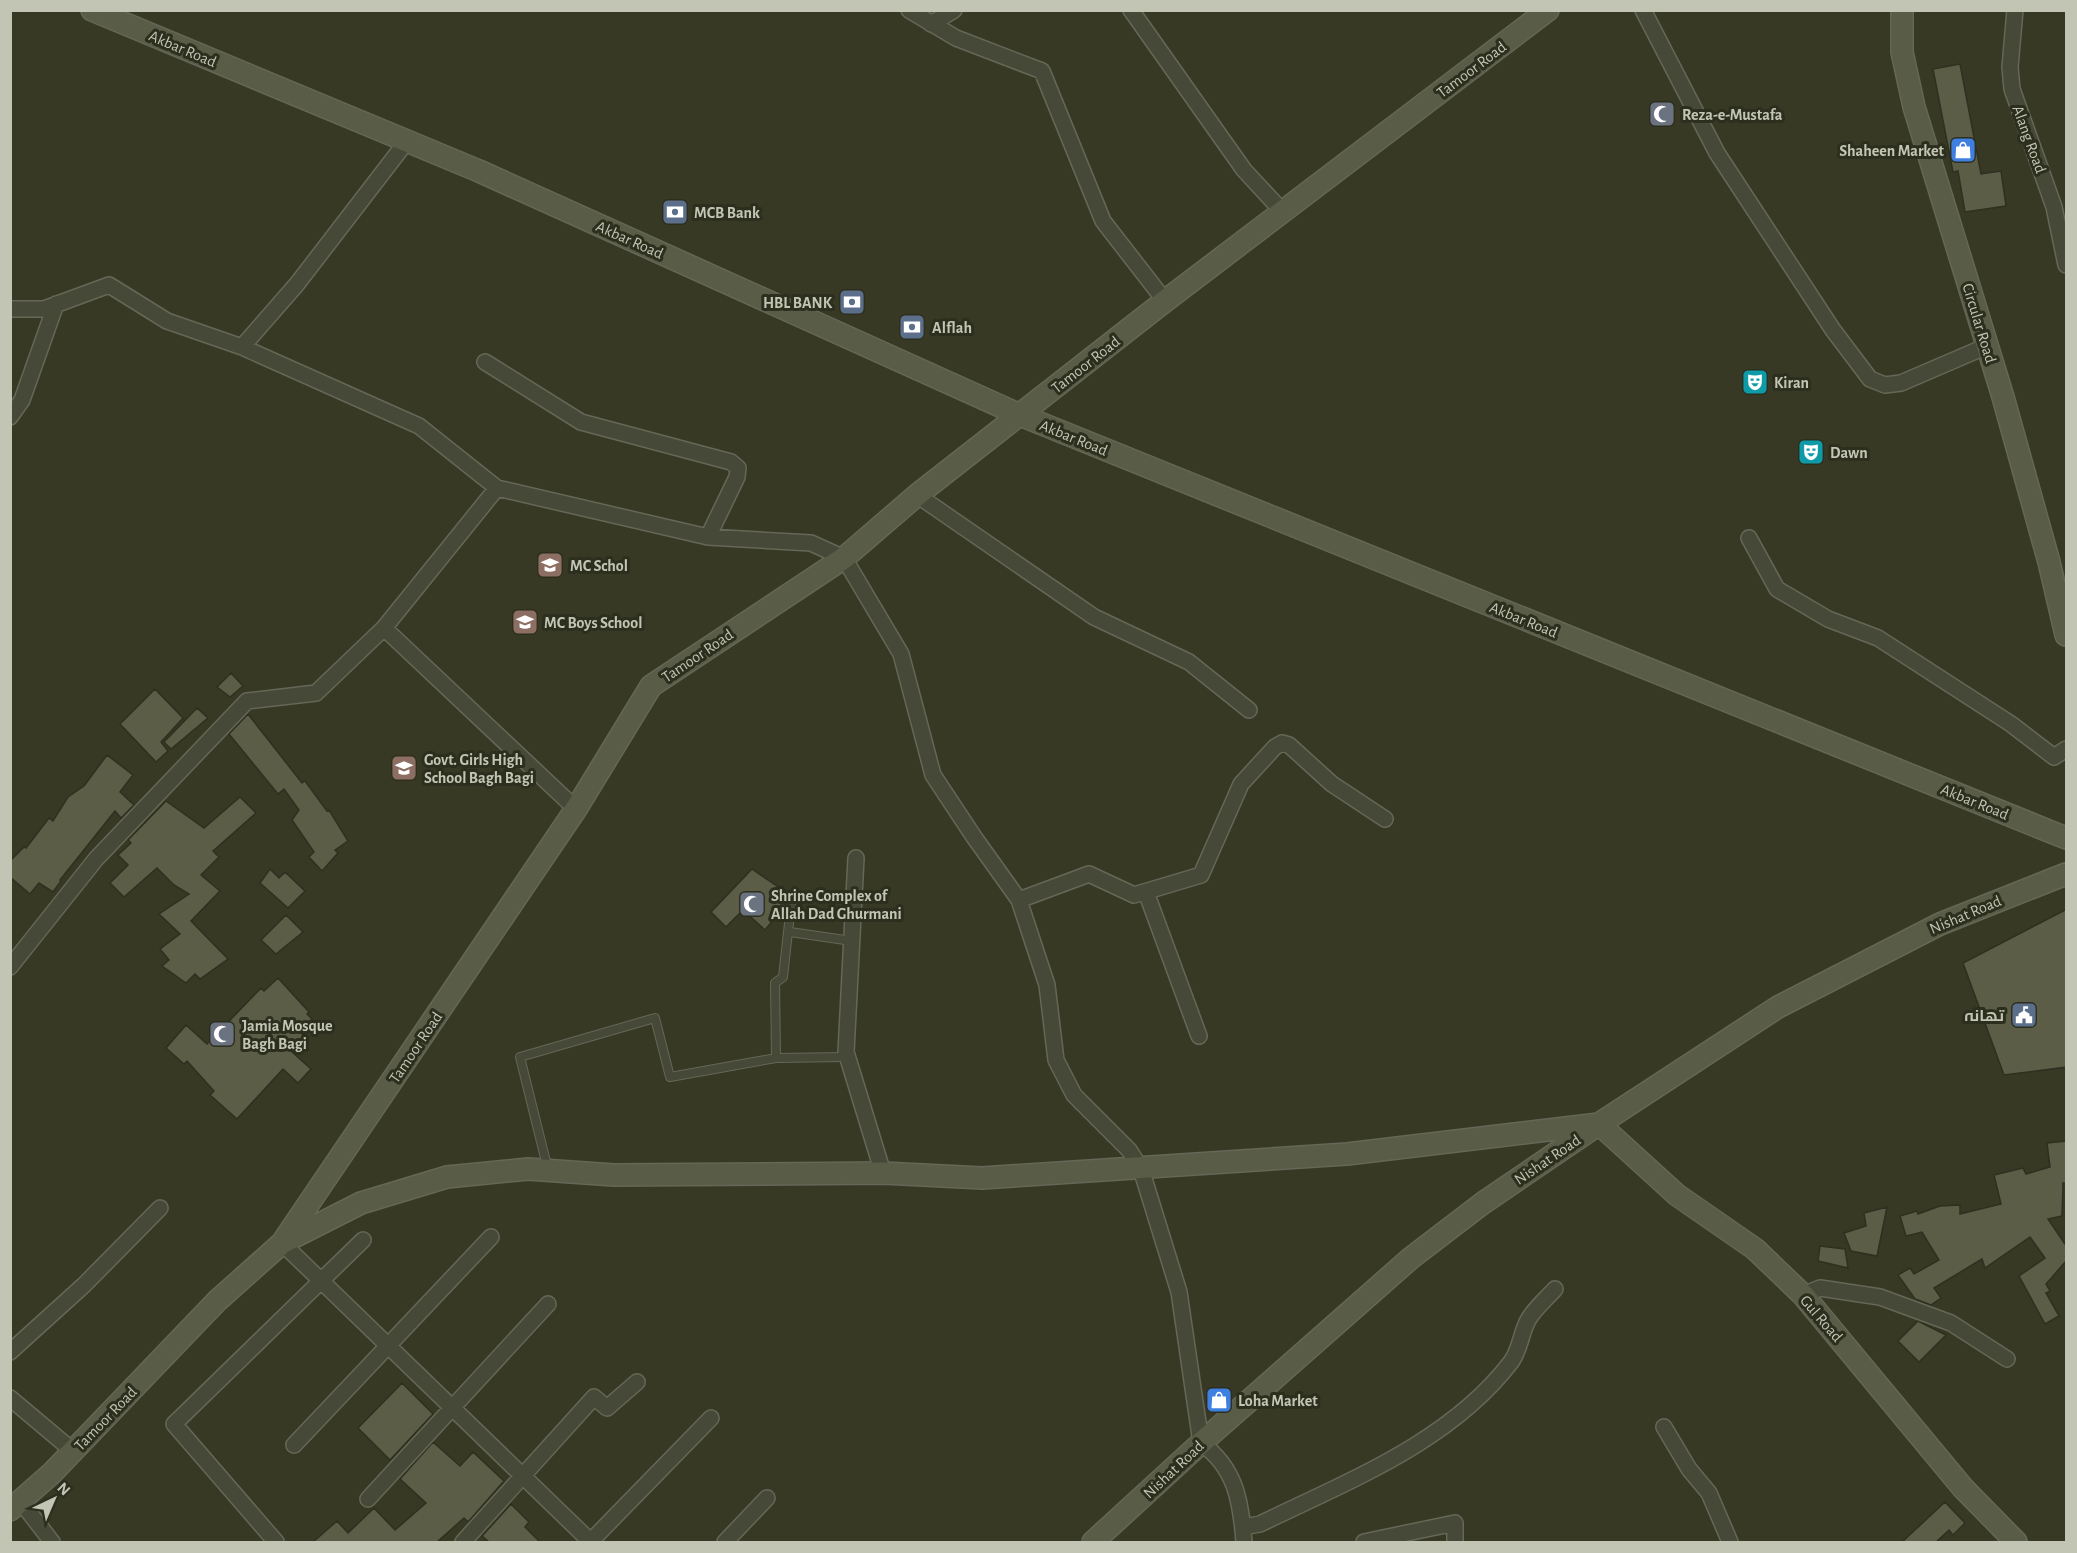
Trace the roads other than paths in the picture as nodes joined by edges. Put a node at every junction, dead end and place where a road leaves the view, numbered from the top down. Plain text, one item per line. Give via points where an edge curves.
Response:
1 (92, 10) edge
2 (909, 10) edge
3 (954, 10) edge
4 (1131, 10) edge
5 (1548, 10) edge
6 (1643, 10) edge
7 (1902, 10) edge
8 (2015, 10) edge
9 (931, 24) junction
10 (407, 141) junction
11 (1283, 212) junction
12 (2062, 221) edge
13 (2067, 265) edge
14 (1165, 302) junction
15 (56, 304) junction
16 (10, 309) edge
17 (1987, 345) junction
18 (242, 347) junction
19 (485, 362) dead end
20 (1020, 415) junction
21 (10, 417) edge
22 (498, 488) junction
23 (917, 495) junction
24 (708, 537) junction
25 (1749, 538) dead end
26 (844, 558) junction
27 (384, 628) junction
28 (2067, 635) edge
29 (1249, 710) dead end
30 (2067, 749) edge
31 (576, 809) junction
32 (1385, 819) dead end
33 (2067, 838) edge
34 (856, 858) dead end
35 (2067, 874) edge
36 (1146, 892) junction
37 (792, 896) dead end
38 (1019, 900) junction
39 (790, 932) junction
40 (852, 941) junction
41 (10, 967) edge
42 (1199, 1036) dead end
43 (847, 1057) junction
44 (776, 1058) junction
45 (1599, 1124) junction
46 (1141, 1169) junction
47 (548, 1170) junction
48 (883, 1173) junction
49 (160, 1208) dead end
50 (491, 1237) dead end
51 (363, 1240) dead end
52 (282, 1243) junction
53 (321, 1281) junction
54 (1555, 1288) dead end
55 (1803, 1295) junction
56 (548, 1304) dead end
57 (387, 1345) junction
58 (10, 1352) edge
59 (2007, 1359) dead end
60 (637, 1382) dead end
61 (10, 1398) edge
62 (451, 1407) junction
63 (711, 1418) dead end
64 (1664, 1427) dead end
65 (1201, 1443) junction
66 (294, 1445) dead end
67 (73, 1450) junction
68 (522, 1475) junction
69 (767, 1498) dead end
70 (368, 1499) dead end
71 (16, 1506) edge
72 (1244, 1535) edge
73 (52, 1542) edge
74 (276, 1542) edge
75 (463, 1542) edge
76 (591, 1542) edge
77 (725, 1542) edge
78 (1096, 1542) edge
79 (1364, 1542) edge
80 (1455, 1542) edge
81 (1730, 1542) edge
82 (2016, 1542) edge

1 - 10 street, Akbar Road
2 - 9 street
3 - 9 street
4 - 11 street via 1244,170
5 - 11 street, Tamoor Road
6 - 17 street via 1717,153 1833,330 1870,379 1885,385 1901,383
7 - 17 street, Circular Road via 1902,52 1914,107
8 - 12 street, Alang Road via 2012,89
9 - 14 street via 956,38 1042,71 1103,221
10 - 18 street via 297,284
10 - 20 street, Akbar Road
11 - 14 street, Tamoor Road
12 - 13 street, Alang Road
14 - 20 street, Tamoor Road
15 - 16 street via 44,309
15 - 18 street via 109,285 167,321
15 - 21 street via 22,400
17 - 28 street, Circular Road
18 - 22 street via 419,426
19 - 24 street via 581,422 731,462 738,468 737,477
20 - 23 street, Tamoor Road
20 - 33 street, Akbar Road
22 - 24 street
22 - 27 street
23 - 26 street, Tamoor Road
23 - 29 street via 1094,617 1189,662
24 - 26 street via 811,543
25 - 30 street via 1777,589 1828,619 1878,638 2011,723 2054,757
26 - 31 street, Tamoor Road via 651,686
26 - 38 street via 901,654 933,775
27 - 31 street
27 - 41 street via 316,693 247,701 96,859
31 - 52 street, Tamoor Road
32 - 36 street via 1332,784 1290,745 1282,743 1241,784 1201,875
34 - 40 street
35 - 45 street, Nishat Road via 1940,924 1778,1007
36 - 38 street via 1134,895 1089,874
36 - 42 street
37 - 39 lane
38 - 46 street via 1047,985 1056,1060 1074,1095 1129,1150
39 - 40 lane
39 - 44 lane via 783,977 775,983
40 - 43 street
43 - 44 lane
43 - 48 street
44 - 47 lane via 670,1077 655,1018 520,1057
45 - 46 street via 1347,1154
45 - 55 street, Gul Road via 1677,1195 1755,1249
45 - 65 street, Nishat Road via 1411,1258
46 - 48 street via 982,1178
46 - 65 street via 1179,1292
47 - 48 street via 614,1175
47 - 52 street via 528,1168 447,1177 360,1203
49 - 58 street
50 - 57 street
51 - 53 street
52 - 53 street
52 - 67 street, Tamoor Road via 218,1301
53 - 57 street
53 - 74 street via 174,1424
54 - 72 street via 1529,1319 1512,1360 1474,1402 1432,1434 1367,1473
55 - 59 street via 1820,1288 1880,1297 1951,1323
55 - 82 street, Gul Road via 1963,1488
56 - 62 street
57 - 62 street
57 - 66 street
60 - 68 street via 607,1408 594,1397
61 - 67 street
62 - 68 street
62 - 70 street
63 - 76 street
64 - 81 street via 1689,1469 1709,1493
65 - 72 street via 1219,1456 1239,1496
65 - 78 street, Nishat Road
67 - 71 street, Tamoor Road
68 - 75 street
68 - 76 street
69 - 77 street
71 - 73 street
79 - 80 street via 1455,1523

